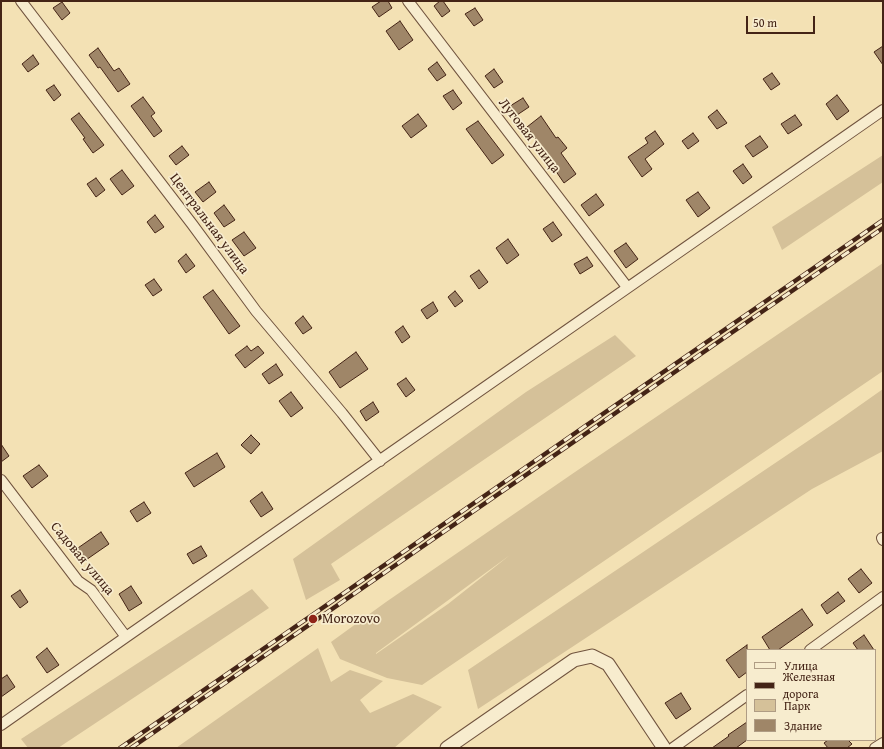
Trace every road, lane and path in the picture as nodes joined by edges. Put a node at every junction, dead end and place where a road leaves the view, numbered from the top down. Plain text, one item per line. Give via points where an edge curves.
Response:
1 (21, 1) edge
2 (408, 1) edge
3 (883, 110) edge
4 (627, 287) junction
5 (380, 461) junction
6 (1, 480) edge
7 (883, 597) edge
8 (126, 637) junction
9 (811, 649) edge
10 (746, 696) edge
11 (1, 725) edge
12 (883, 743) edge
13 (447, 748) edge
14 (664, 748) edge
15 (673, 748) edge
16 (875, 748) edge

1 - 5 street, Центральная улица via 256,311
2 - 4 street, Луговая улица
3 - 4 street
4 - 5 street
5 - 8 street
6 - 8 street, Садовая улица via 78,581 91,590
7 - 9 street
8 - 11 street
10 - 15 street
12 - 16 street
13 - 14 street via 574,660 592,656 608,664

